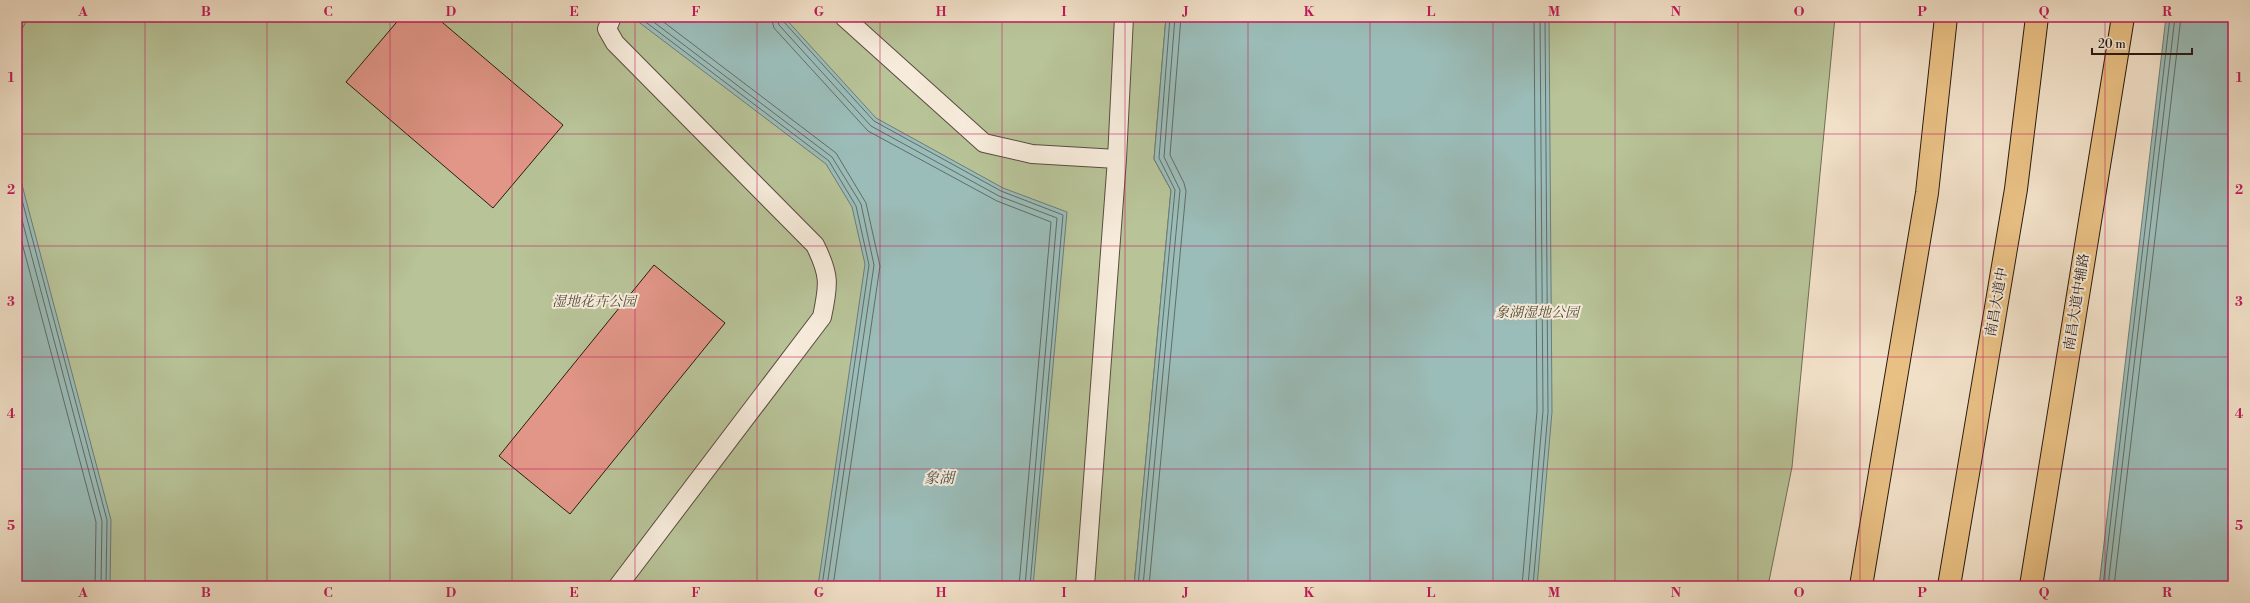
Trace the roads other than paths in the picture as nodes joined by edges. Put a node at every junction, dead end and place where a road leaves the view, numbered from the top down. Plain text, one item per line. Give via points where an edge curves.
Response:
1 (612, 17) edge
2 (844, 17) edge
3 (1124, 17) edge
4 (1946, 17) edge
5 (2037, 17) edge
6 (2123, 17) edge
7 (1117, 160) junction
8 (618, 586) edge
9 (1085, 586) edge
10 (1861, 586) edge
11 (1949, 586) edge
12 (2031, 586) edge

1 - 8 lane via 607,29 615,43 815,245 826,267 827,292 822,317
2 - 7 lane via 984,143 1032,154
3 - 7 lane
4 - 10 highway via 1927,193
5 - 11 highway, 南昌大道中 via 2016,189
6 - 12 highway, 南昌大道中辅路
7 - 9 lane

